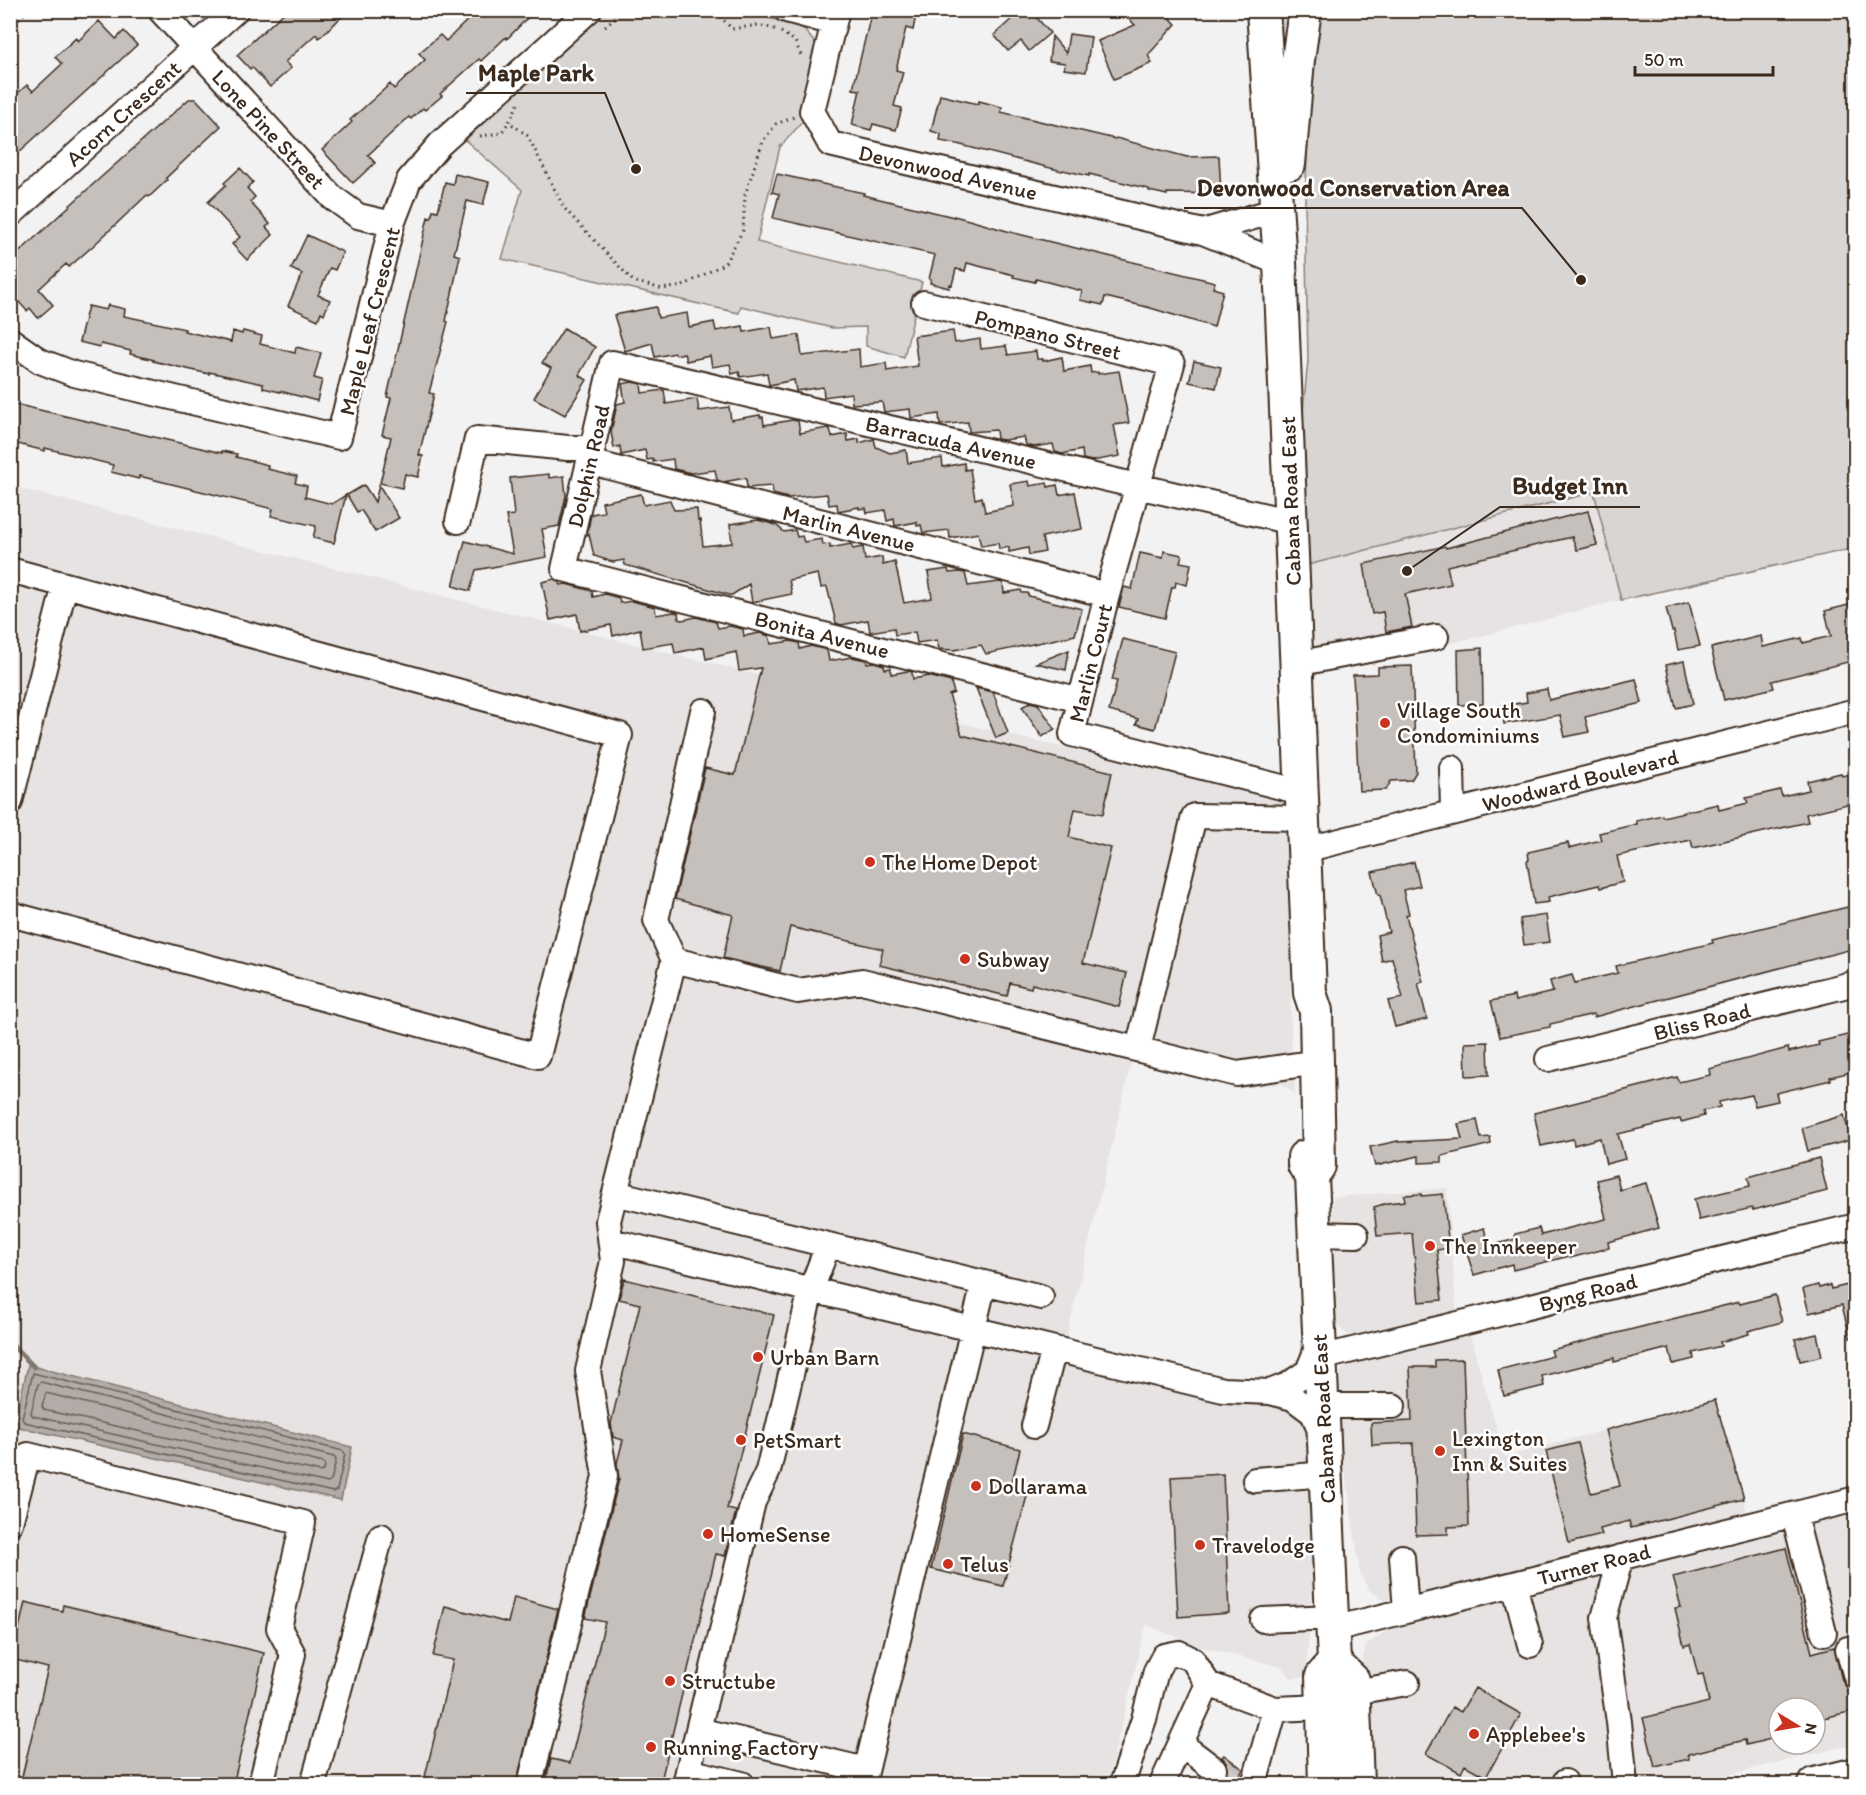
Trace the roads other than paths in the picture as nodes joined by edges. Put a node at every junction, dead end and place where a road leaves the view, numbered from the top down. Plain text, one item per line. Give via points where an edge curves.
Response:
1 (160, 10) edge
2 (236, 10) edge
3 (786, 10) edge
4 (1263, 10) edge
5 (1305, 10) edge
6 (836, 16) edge
7 (595, 20) edge
8 (195, 48) junction
9 (1277, 210) junction
10 (10, 215) edge
11 (392, 224) junction
12 (1203, 232) junction
13 (1280, 263) junction
14 (924, 303) dead end
15 (10, 340) edge
16 (612, 363) joint
17 (1172, 364) joint
18 (592, 455) junction
19 (1137, 486) junction
20 (458, 520) dead end
21 (1291, 522) junction
22 (564, 569) joint
23 (10, 570) edge
24 (65, 585) junction
25 (1107, 595) junction
26 (1436, 637) dead end
27 (1296, 664) junction
28 (1080, 700) junction
29 (703, 711) dead end
30 (1856, 711) edge
31 (1452, 768) dead end
32 (10, 802) edge
33 (1302, 805) junction
34 (1453, 812) junction
35 (1304, 850) junction
36 (10, 914) edge
37 (674, 960) junction
38 (1856, 983) edge
39 (1138, 1049) junction
40 (1548, 1059) dead end
41 (1310, 1063) junction
42 (615, 1194) junction
43 (1856, 1226) edge
44 (1314, 1234) junction
45 (1356, 1235) dead end
46 (610, 1241) junction
47 (828, 1245) junction
48 (984, 1283) junction
49 (812, 1290) junction
50 (1041, 1297) dead end
51 (973, 1329) junction
52 (1054, 1349) junction
53 (1320, 1350) junction
54 (1270, 1392) junction
55 (1323, 1406) junction
56 (1393, 1406) dead end
57 (1034, 1426) dead end
58 (1324, 1439) junction
59 (1326, 1474) junction
60 (1254, 1480) dead end
61 (1856, 1499) edge
62 (1794, 1515) junction
63 (10, 1523) edge
64 (381, 1536) dead end
65 (1402, 1557) dead end
66 (1621, 1557) junction
67 (1514, 1584) junction
68 (1406, 1611) junction
69 (1263, 1620) dead end
70 (1333, 1623) junction
71 (1824, 1633) dead end
72 (1530, 1645) dead end
73 (1848, 1649) dead end
74 (1334, 1662) junction
75 (1856, 1677) edge
76 (1407, 1683) dead end
77 (1208, 1684) junction
78 (1354, 1692) junction
79 (1323, 1707) junction
80 (1275, 1709) junction
81 (698, 1730) junction
82 (1137, 1741) junction
83 (1181, 1744) junction
84 (1214, 1769) tunnel mouth
85 (1856, 1774) edge
86 (687, 1778) edge
87 (864, 1778) edge
88 (1165, 1779) edge
89 (261, 1785) edge
90 (313, 1785) edge
91 (530, 1785) edge
92 (742, 1785) edge
93 (1122, 1785) edge
94 (1254, 1785) edge
95 (1324, 1785) edge
96 (1357, 1785) edge
97 (1625, 1785) edge
98 (1815, 1785) edge

1 - 8 street, Lone Pine Street
2 - 8 street, Acorn Crescent
3 - 6 street
4 - 9 main road, Cabana Road East
5 - 13 main road
6 - 12 street, Devonwood Avenue via 812,111 830,144
7 - 11 street, Maple Leaf Crescent via 440,144 409,180
8 - 10 street, Acorn Crescent
8 - 11 street, Lone Pine Street via 332,197 358,216
9 - 12 street, Devonwood Avenue
9 - 13 main road, Cabana Road East
11 - 15 street, Maple Leaf Crescent via 339,437 74,374 40,361
12 - 13 street, Devonwood Avenue
13 - 21 main road, Cabana Road East
14 - 17 street, Pompano Street
16 - 18 street, Dolphin Road
16 - 19 street, Barracuda Avenue
17 - 19 street, Marlin Court
18 - 20 street, Marlin Avenue via 568,448 477,439
18 - 22 street, Dolphin Road
18 - 25 street, Marlin Avenue
19 - 21 street, Barracuda Avenue
19 - 25 street, Marlin Court
21 - 27 main road, Cabana Road East
22 - 28 street, Bonita Avenue
23 - 24 street
24 - 32 street
24 - 36 street via 620,735 538,1056
25 - 28 street, Marlin Court
26 - 27 street
27 - 33 main road, Cabana Road East
28 - 33 street, Marlin Court via 1072,734
29 - 37 street via 656,920
30 - 34 street, Woodward Boulevard
31 - 34 street
33 - 35 main road, Cabana Road East
33 - 39 street via 1194,816
34 - 35 street, Woodward Boulevard
35 - 41 main road, Cabana Road East via 1310,993 1300,1013
37 - 39 street via 798,991 861,981
37 - 42 street
38 - 40 street, Bliss Road
39 - 41 street via 1237,1074
41 - 44 main road, Cabana Road East via 1304,1165 1311,1176
42 - 46 street via 608,1221
42 - 47 street
43 - 53 street, Byng Road
44 - 45 street
44 - 53 main road, Cabana Road East
46 - 49 street
46 - 91 street via 613,1262 588,1371 605,1476
47 - 48 street
47 - 49 street
48 - 50 street
48 - 51 street
49 - 51 street
49 - 81 street via 768,1471 753,1502
51 - 52 street
51 - 87 street
52 - 54 street via 1223,1390
52 - 57 street
53 - 54 street via 1308,1371
53 - 55 main road, Cabana Road East
54 - 58 street via 1293,1398 1313,1413
55 - 56 street
55 - 58 main road, Cabana Road East
58 - 59 main road, Cabana Road East
59 - 60 street
59 - 70 main road, Cabana Road East
61 - 62 street, Turner Road
62 - 66 street, Turner Road
62 - 71 street
63 - 89 street via 28,1455 303,1523 279,1629 293,1653
64 - 90 street
65 - 68 street
66 - 67 street, Turner Road via 1556,1566
66 - 97 street via 1604,1618
67 - 68 street, Turner Road
67 - 72 street
68 - 70 street, Turner Road
69 - 70 street, Turner Road
70 - 74 main road, Cabana Road East
73 - 75 street
74 - 78 main road via 1353,1680
74 - 79 main road, Cabana Road East via 1322,1676
76 - 78 street
77 - 80 street
77 - 82 street via 1193,1660 1179,1653 1164,1656 1156,1671
77 - 83 street
78 - 96 main road
79 - 80 street
79 - 95 main road, Cabana Road East
80 - 94 street
81 - 86 street
81 - 87 street
82 - 88 street
82 - 93 street
83 - 84 street
83 - 88 street
85 - 98 main road
86 - 92 street

